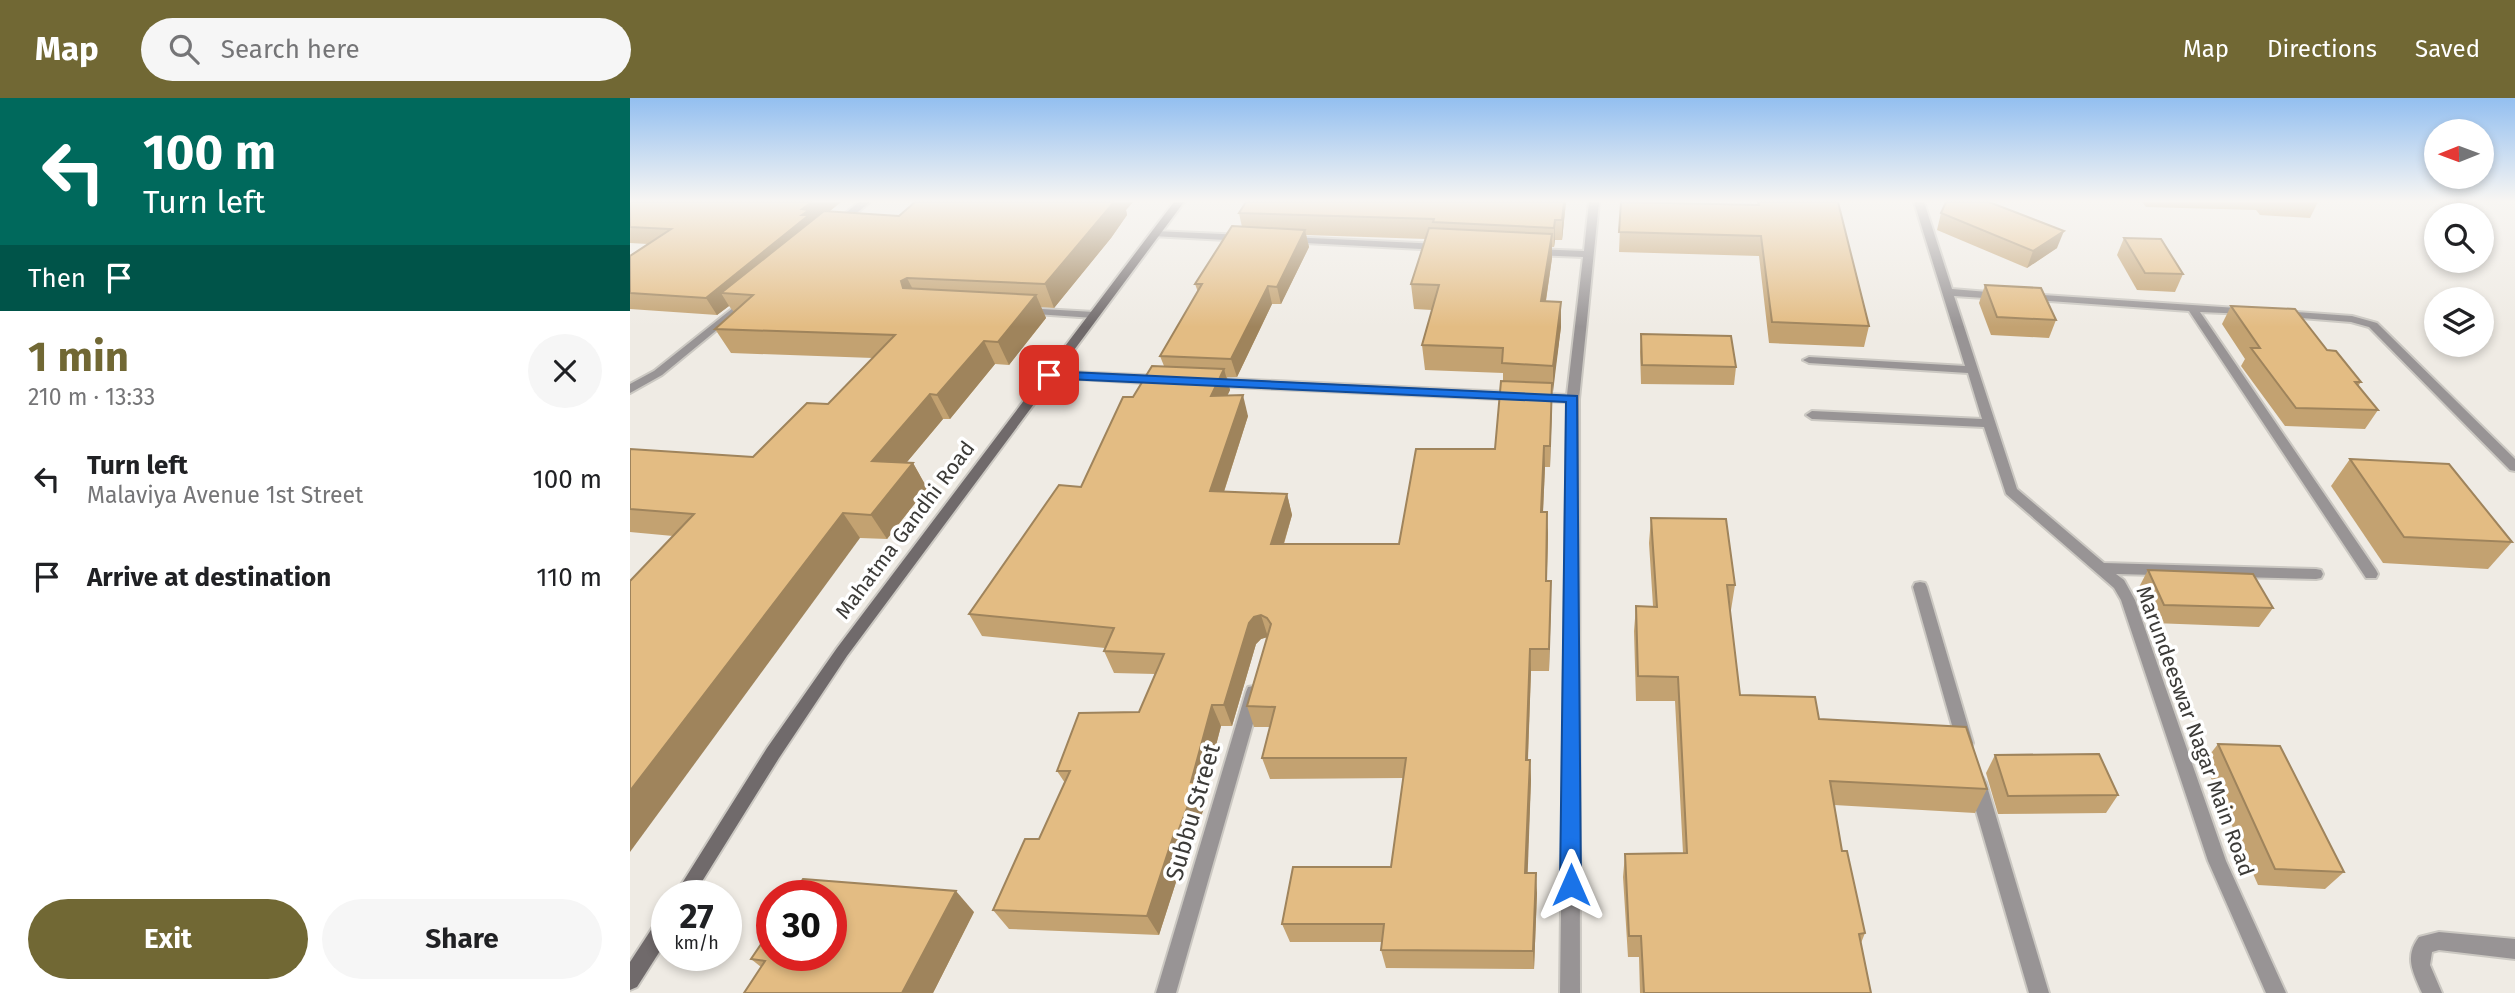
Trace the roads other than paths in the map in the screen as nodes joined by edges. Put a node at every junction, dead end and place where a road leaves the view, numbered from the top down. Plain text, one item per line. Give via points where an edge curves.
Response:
1 (1147, 244) edge
2 (1359, 244) edge
3 (1589, 244) edge
4 (1933, 244) edge
5 (1448, 248) edge
6 (1518, 251) edge
7 (1588, 254) junction
8 (762, 288) edge
9 (1949, 292) junction
10 (2192, 308) junction
11 (1013, 311) edge
12 (2258, 312) edge
13 (2271, 313) edge
14 (1094, 315) junction
15 (1809, 360) dead end
16 (1974, 370) junction
17 (1049, 375) junction
18 (1173, 381) edge
19 (1200, 382) edge
20 (630, 389) edge
21 (1573, 398) junction
22 (1812, 415) dead end
23 (1991, 423) junction
24 (2515, 467) edge
25 (2100, 568) junction
26 (2316, 574) dead end
27 (2371, 574) dead end
28 (1920, 587) dead end
29 (1260, 672) edge
30 (693, 880) edge
31 (651, 947) edge
32 (2515, 949) edge
33 (630, 980) edge
34 (1166, 993) edge
35 (1570, 993) edge
36 (2039, 993) edge
37 (2276, 993) edge
38 (2432, 993) edge

1 - 14 main road, Mahatma Gandhi Road
2 - 5 street
3 - 7 street
4 - 9 street, Marundeeswar Nagar Main Road
6 - 7 street
7 - 21 street
8 - 20 street via 658,373
9 - 10 street
9 - 16 street, Marundeeswar Nagar Main Road
10 - 12 street
10 - 27 street
11 - 14 street
13 - 24 street via 2362,321 2380,331
14 - 17 main road, Mahatma Gandhi Road
15 - 16 street
16 - 23 street, Marundeeswar Nagar Main Road
17 - 18 street
17 - 30 main road, Mahatma Gandhi Road via 842,652
19 - 21 street
21 - 35 street
22 - 23 street
23 - 25 street, Marundeeswar Nagar Main Road via 2011,491
25 - 26 street
25 - 37 street, Marundeeswar Nagar Main Road via 2129,600 2217,861
28 - 36 street
29 - 34 street, Subbu Street
31 - 33 main road
32 - 38 street via 2440,941 2427,944 2420,952 2420,965

